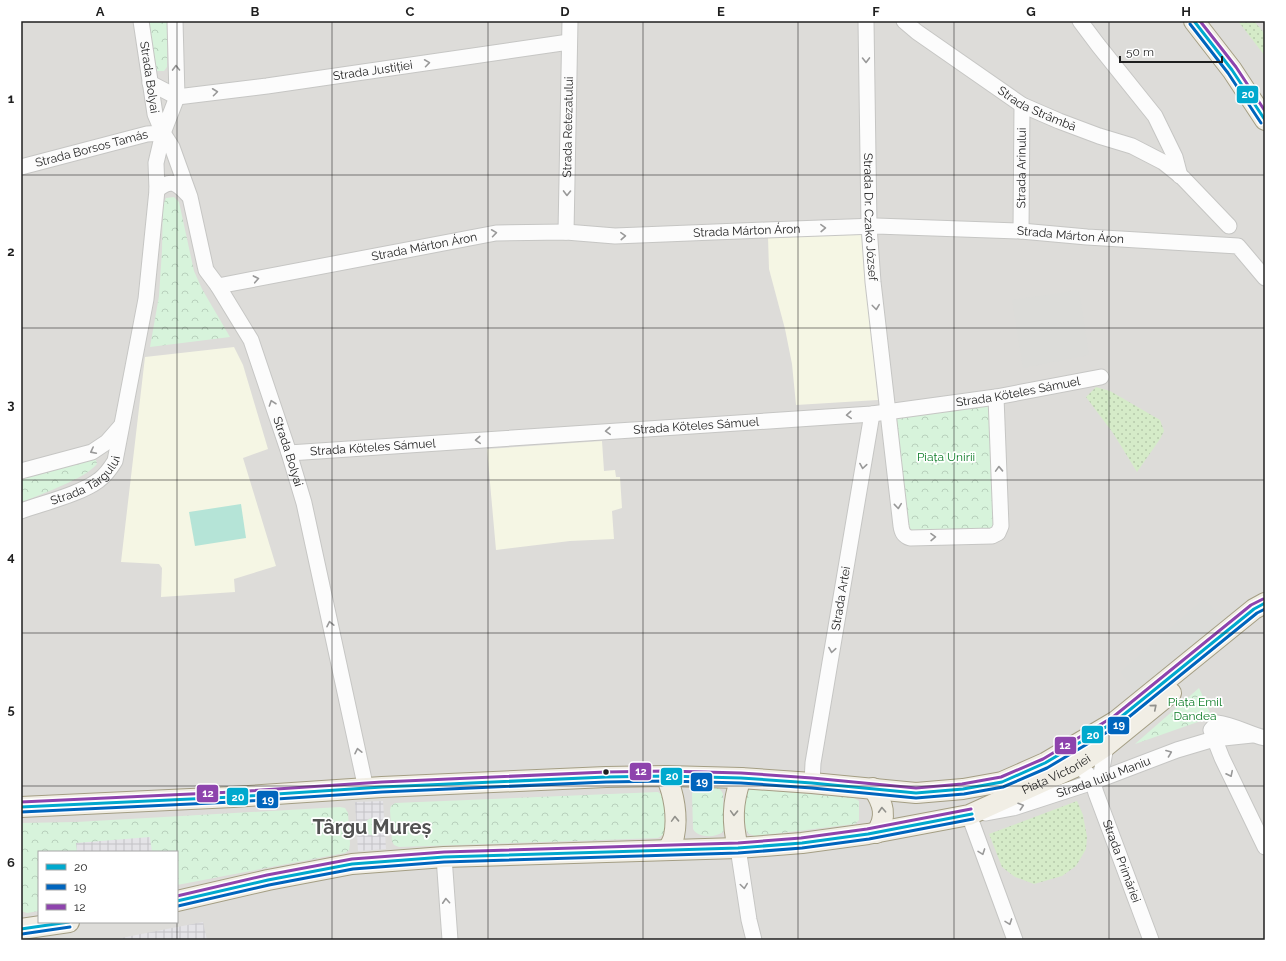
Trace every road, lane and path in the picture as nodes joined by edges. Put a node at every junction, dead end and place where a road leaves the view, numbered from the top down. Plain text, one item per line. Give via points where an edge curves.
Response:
1 (141, 21) edge
2 (175, 21) edge
3 (570, 21) edge
4 (866, 21) edge
5 (904, 21) edge
6 (1080, 21) edge
7 (1194, 21) edge
8 (569, 42) junction
9 (1232, 70) junction
10 (150, 83) junction
11 (177, 97) junction
12 (1265, 103) edge
13 (1022, 105) junction
14 (1265, 120) edge
15 (163, 133) junction
16 (21, 168) edge
17 (1180, 176) junction
18 (156, 190) junction
19 (190, 197) junction
20 (869, 226) junction
21 (1229, 226) dead end
22 (1021, 231) junction
23 (566, 232) junction
24 (1265, 278) edge
25 (218, 286) junction
26 (1100, 377) dead end
27 (996, 397) junction
28 (888, 412) junction
29 (872, 414) junction
30 (122, 425) junction
31 (289, 453) junction
32 (21, 471) edge
33 (21, 511) edge
34 (1265, 603) edge
35 (1265, 613) edge
36 (1258, 737) edge
37 (1214, 739) junction
38 (1106, 746) junction
39 (1057, 756) junction
40 (1077, 766) junction
41 (666, 776) junction
42 (741, 778) junction
43 (1002, 782) junction
44 (1094, 782) junction
45 (812, 783) junction
46 (873, 788) junction
47 (366, 789) junction
48 (21, 807) edge
49 (969, 815) junction
50 (876, 833) junction
51 (1265, 847) edge
52 (738, 848) junction
53 (667, 850) junction
54 (444, 857) junction
55 (178, 901) edge
56 (62, 923) edge
57 (21, 929) edge
58 (450, 940) edge
59 (754, 940) edge
60 (1015, 940) edge
61 (1151, 940) edge

1 - 10 street, Strada Bolyai
11 -> 2 street, Strada Bolyai
3 - 8 street, Strada Retezatului
4 -> 20 street, Strada Dr. Czakó József
5 - 13 street, Strada Strâmbă
6 - 17 street via 1155,116 1175,156
7 - 9 main road
11 -> 8 street, Strada Justiției
8 -> 23 street, Strada Retezatului
9 - 12 main road
9 - 14 main road
10 - 11 street
10 - 15 street, Strada Bolyai via 155,114
11 - 15 street, Strada Bolyai
13 - 17 street, Strada Strâmbă via 1065,124 1132,146 1163,162
13 - 22 street, Strada Arinului
15 - 16 street, Strada Borsos Tamás via 147,134
15 - 18 street, Strada Bolyai via 156,163
15 - 19 street, Strada Bolyai via 172,147
17 - 21 street, Strada Strâmbă
18 - 19 street via 162,185 178,184
18 - 30 street, Strada Bolyai via 146,299
19 - 25 street, Strada Bolyai via 206,270
20 - 22 street, Strada Márton Áron
23 -> 20 street, Strada Márton Áron via 614,236
20 -> 28 street, Strada Dr. Czakó József
22 - 24 street, Strada Márton Áron via 1238,246
25 -> 23 street, Strada Márton Áron via 496,233
31 -> 25 street, Strada Bolyai via 251,340
26 - 27 street, Strada Köteles Sámuel
27 - 28 street, Strada Köteles Sámuel
28 -> 27 street via 903,534 910,538 992,536 998,533 1002,526
28 - 29 street, Strada Köteles Sámuel
29 -> 31 street, Strada Köteles Sámuel
29 -> 45 street, Strada Artei
30 -> 32 street via 107,442 92,452
30 - 33 street, Strada Târgului via 114,461 107,473 77,491
47 -> 31 street, Strada Bolyai via 304,502
34 - 39 main road, Piața Victoriei via 1254,609 1116,720
38 -> 35 main road, Piața Victoriei
36 - 37 street, Strada Iuliu Maniu
44 -> 37 street, Strada Iuliu Maniu via 1177,750
37 -> 51 street
38 - 40 main road, Piața Victoriei
38 - 44 street via 1101,774
39 - 40 street
39 - 43 main road, Piața Victoriei via 1045,764
40 - 44 street via 1084,769
40 - 49 main road, Piața Victoriei
41 - 42 main road, Piața Victoriei
41 - 47 main road, Piața Victoriei
53 -> 41 main road via 674,838 675,824 672,792
42 - 45 main road, Piața Victoriei
42 -> 52 main road via 735,794 733,822
43 - 46 main road, Piața Victoriei via 956,790 916,793
43 - 49 street via 984,797
49 -> 44 street, Strada Iuliu Maniu via 1013,808
44 - 61 street, Strada Primăriei
45 - 46 main road, Piața Victoriei
50 -> 46 main road via 881,826 883,812 881,799
47 - 48 main road, Piața Victoriei
49 - 50 main road, Piața Victoriei
49 -> 60 street
50 - 52 main road, Piața Victoriei
52 - 53 main road, Piața Victoriei
52 -> 59 street
53 - 54 main road, Piața Victoriei
54 - 55 main road, Piața Victoriei via 352,864
58 -> 54 street
56 - 57 main road

